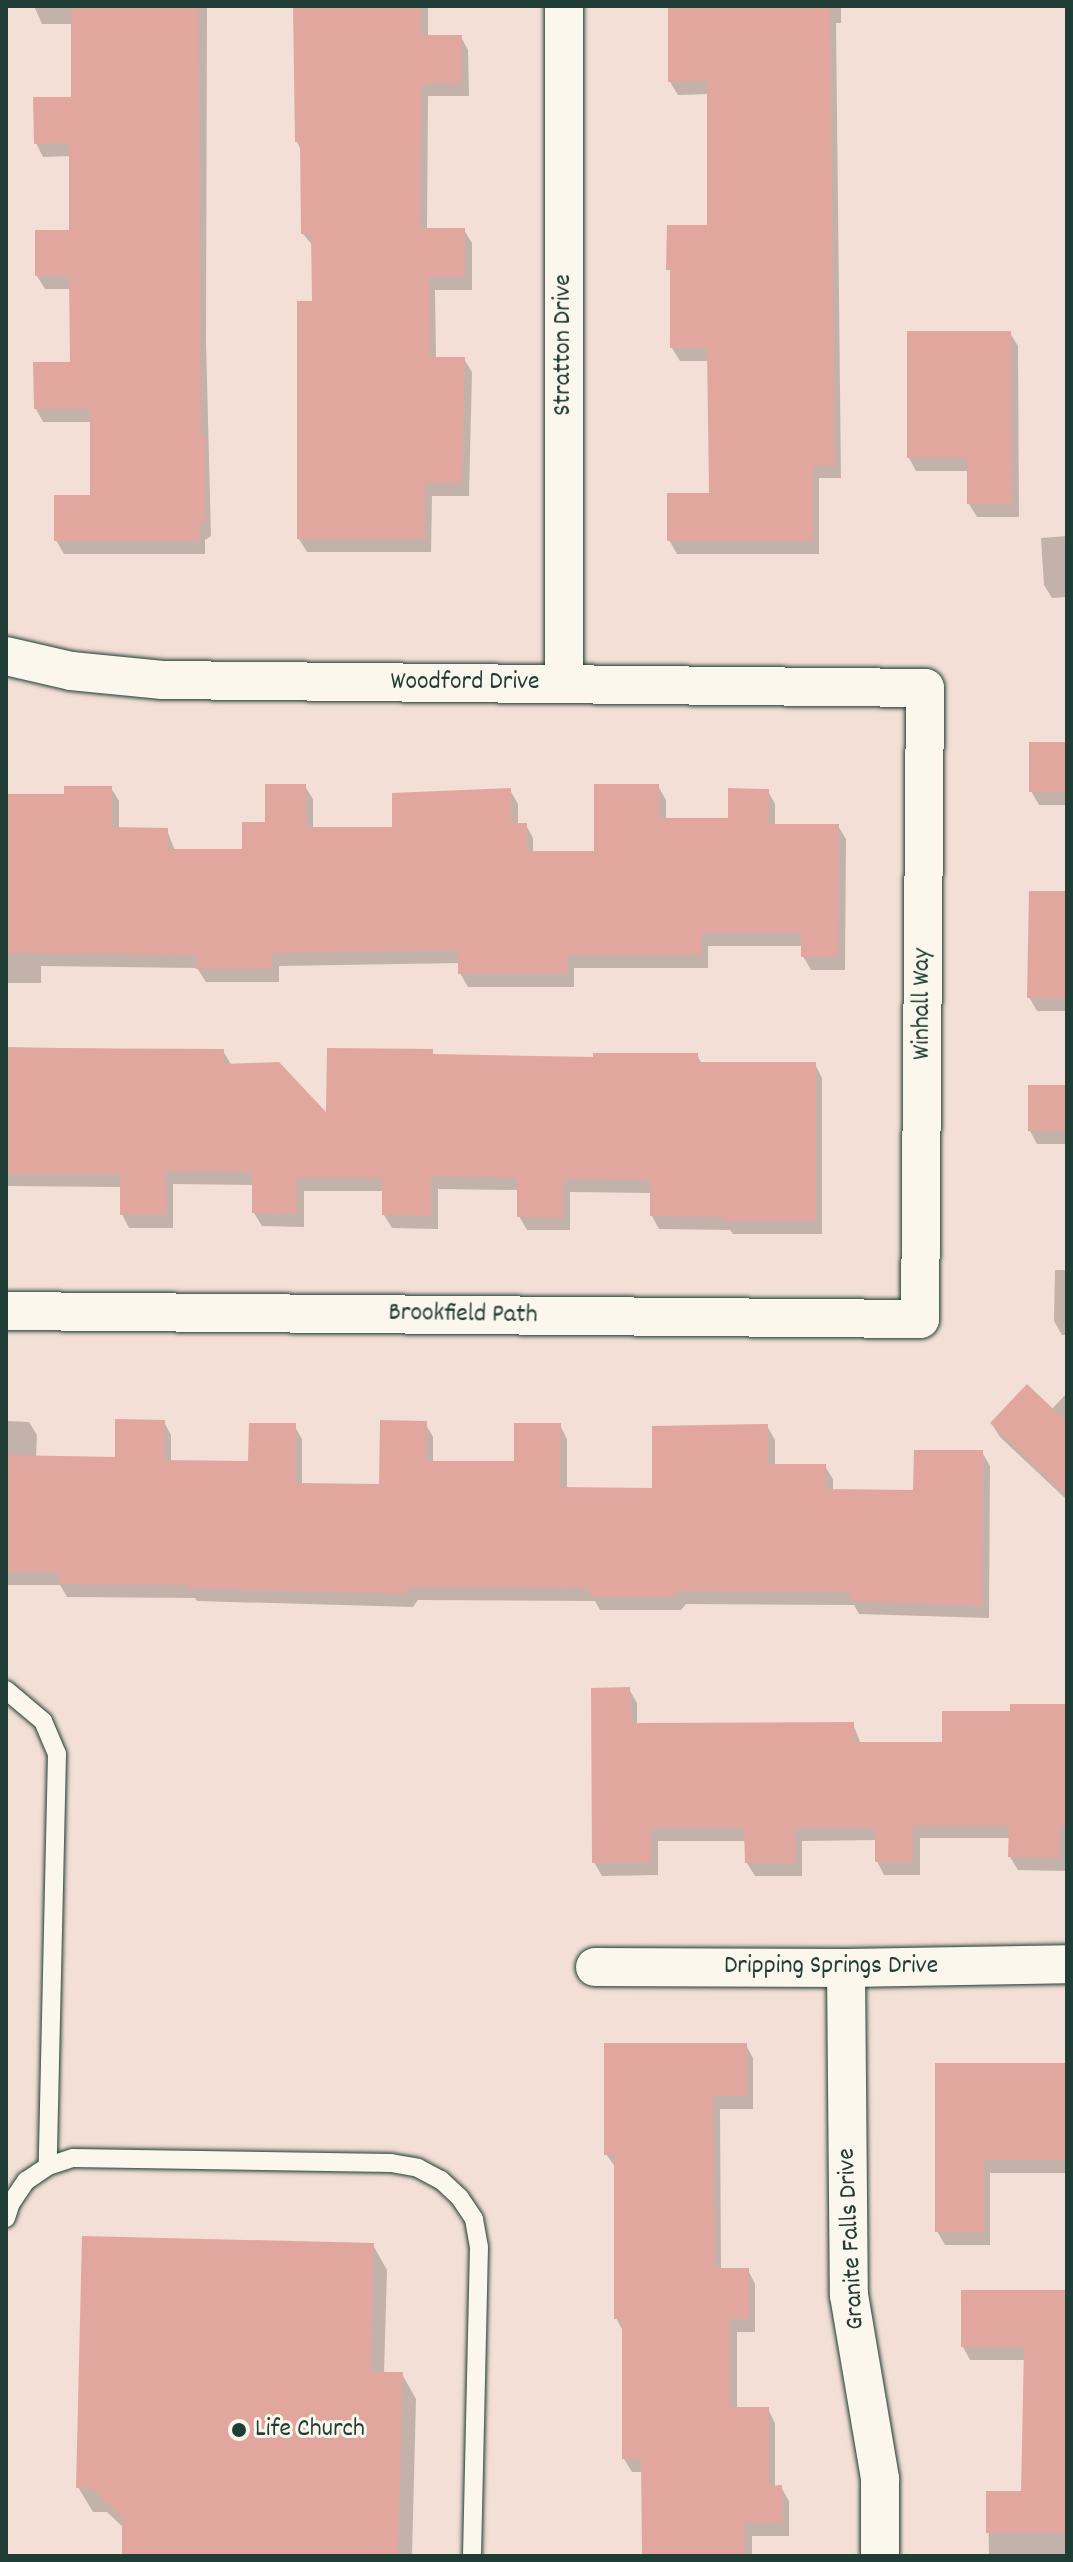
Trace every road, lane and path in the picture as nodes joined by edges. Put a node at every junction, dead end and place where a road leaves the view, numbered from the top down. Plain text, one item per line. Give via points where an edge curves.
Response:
1 (564, 6) edge
2 (6, 656) edge
3 (564, 683) junction
4 (925, 688) joint
5 (6, 1311) edge
6 (920, 1319) joint
7 (6, 1690) edge
8 (1067, 1964) edge
9 (595, 1967) dead end
10 (846, 1968) junction
11 (48, 2166) junction
12 (6, 2218) edge
13 (472, 2556) edge
14 (880, 2556) edge

1 - 3 street, Stratton Drive
2 - 3 street, Woodford Drive via 71,671 163,680
3 - 4 street, Woodford Drive
4 - 6 street, Winhall Way
5 - 6 street, Brookfield Path
7 - 11 lane via 43,1721 57,1754
8 - 10 street, Dripping Springs Drive
9 - 10 street, Dripping Springs Drive
10 - 14 street, Granite Falls Drive via 849,2295 880,2479
11 - 12 lane via 26,2181
11 - 13 lane via 73,2158 391,2163 441,2180 474,2219 479,2247

